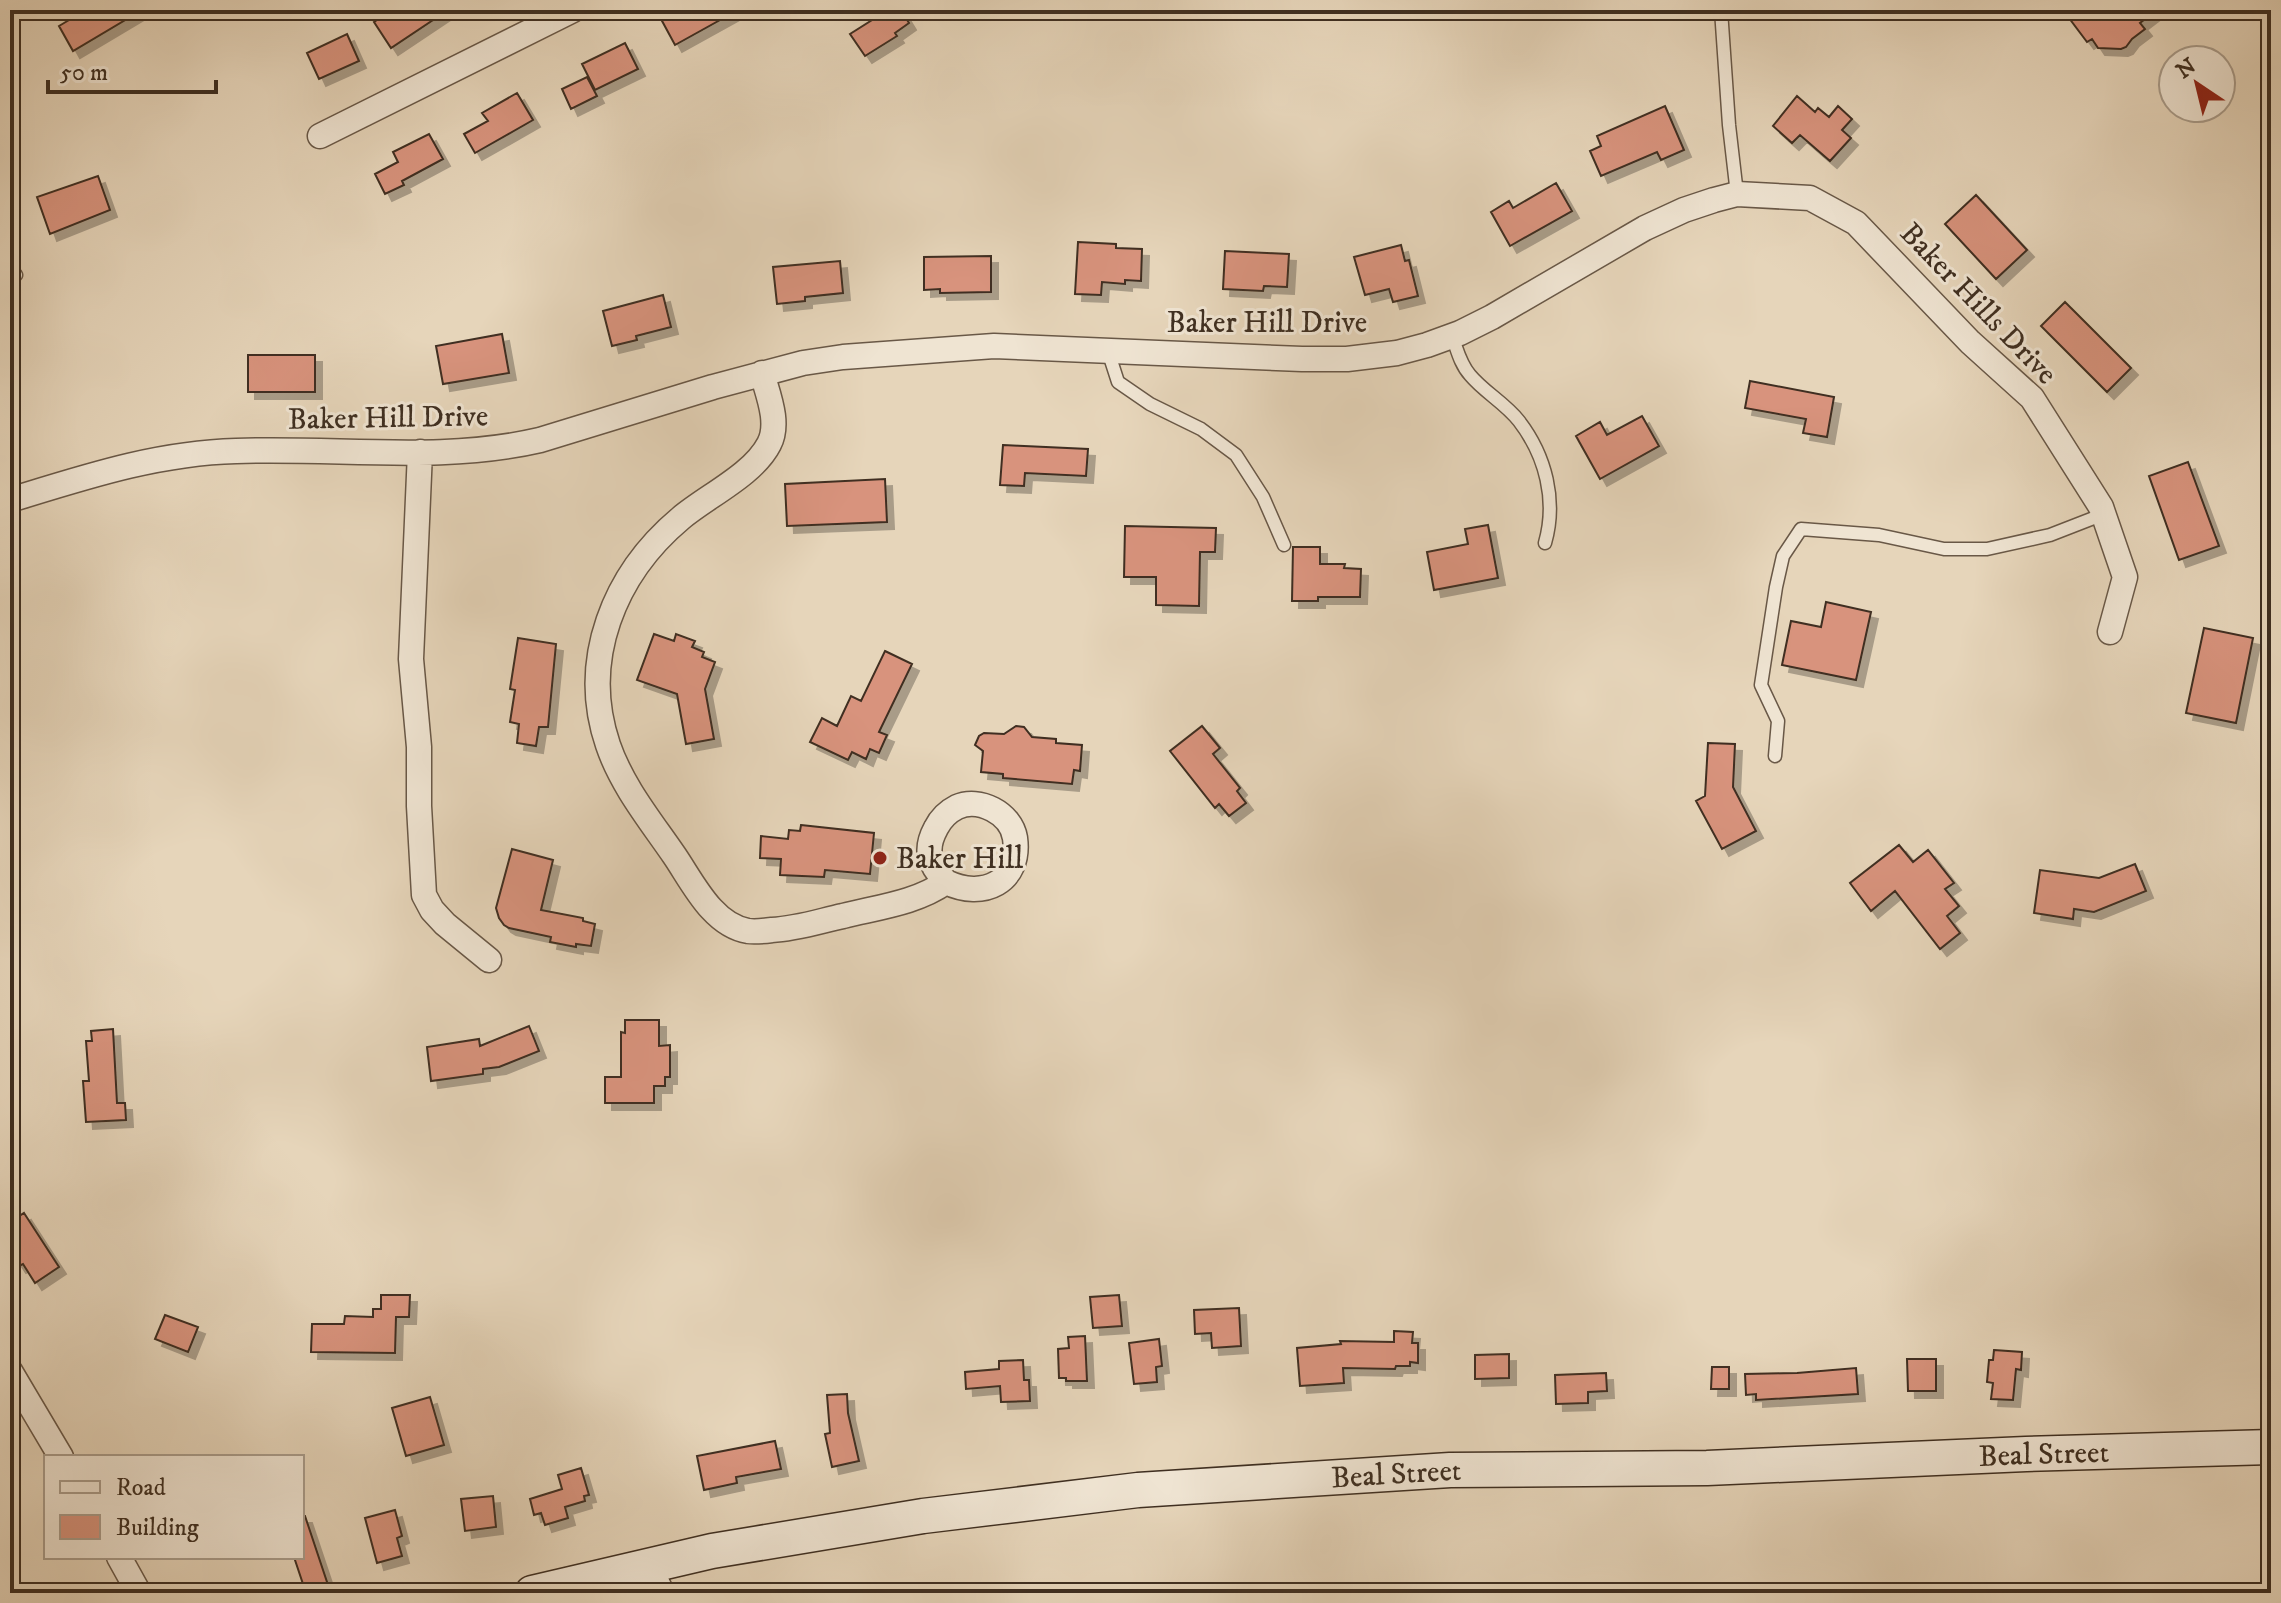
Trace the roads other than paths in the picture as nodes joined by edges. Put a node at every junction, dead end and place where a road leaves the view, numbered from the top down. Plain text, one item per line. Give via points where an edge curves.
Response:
1 (573, 10) edge
2 (1721, 10) edge
3 (320, 136) dead end
4 (1737, 194) junction
5 (1452, 336) junction
6 (1108, 351) junction
7 (762, 373) junction
8 (420, 452) junction
9 (10, 500) edge
10 (2104, 514) junction
11 (1545, 543) dead end
12 (1284, 545) dead end
13 (2110, 632) dead end
14 (1775, 756) dead end
15 (946, 882) dead end
16 (489, 960) dead end
17 (10, 1371) edge
18 (2271, 1447) edge
19 (60, 1455) edge
20 (120, 1559) edge
21 (656, 1579) edge
22 (139, 1593) edge
23 (532, 1593) edge

1 - 3 street
2 - 4 lane
4 - 5 street, Baker Hill Drive via 1645,228
4 - 10 street, Baker Hills Drive via 1810,198 1856,223 1970,342 2032,398
5 - 6 street, Baker Hill Drive via 1397,353 1347,359
5 - 11 lane via 1471,377 1500,400 1536,447 1551,498
6 - 7 street, Baker Hill Drive via 994,346 890,352
6 - 12 lane via 1118,382 1236,455 1263,497
7 - 8 street, Baker Hill Drive via 540,440 485,450
7 - 15 street via 772,412 768,445 741,474 652,545 613,609 602,638 597,682 609,748 627,786 710,907 746,931 787,929 917,898
8 - 9 street, Baker Hill Drive via 199,453 120,466
8 - 16 street via 411,659 424,895 445,924
10 - 13 street, Baker Hills Drive via 2125,577
10 - 14 lane via 2050,535 1987,549 1944,549 1879,535 1801,529 1783,556 1761,685 1778,721
17 - 19 street
18 - 21 street, Beal Street via 1707,1468 1450,1470 1138,1490 923,1516 712,1551
20 - 22 street
21 - 23 street, Beal Street

